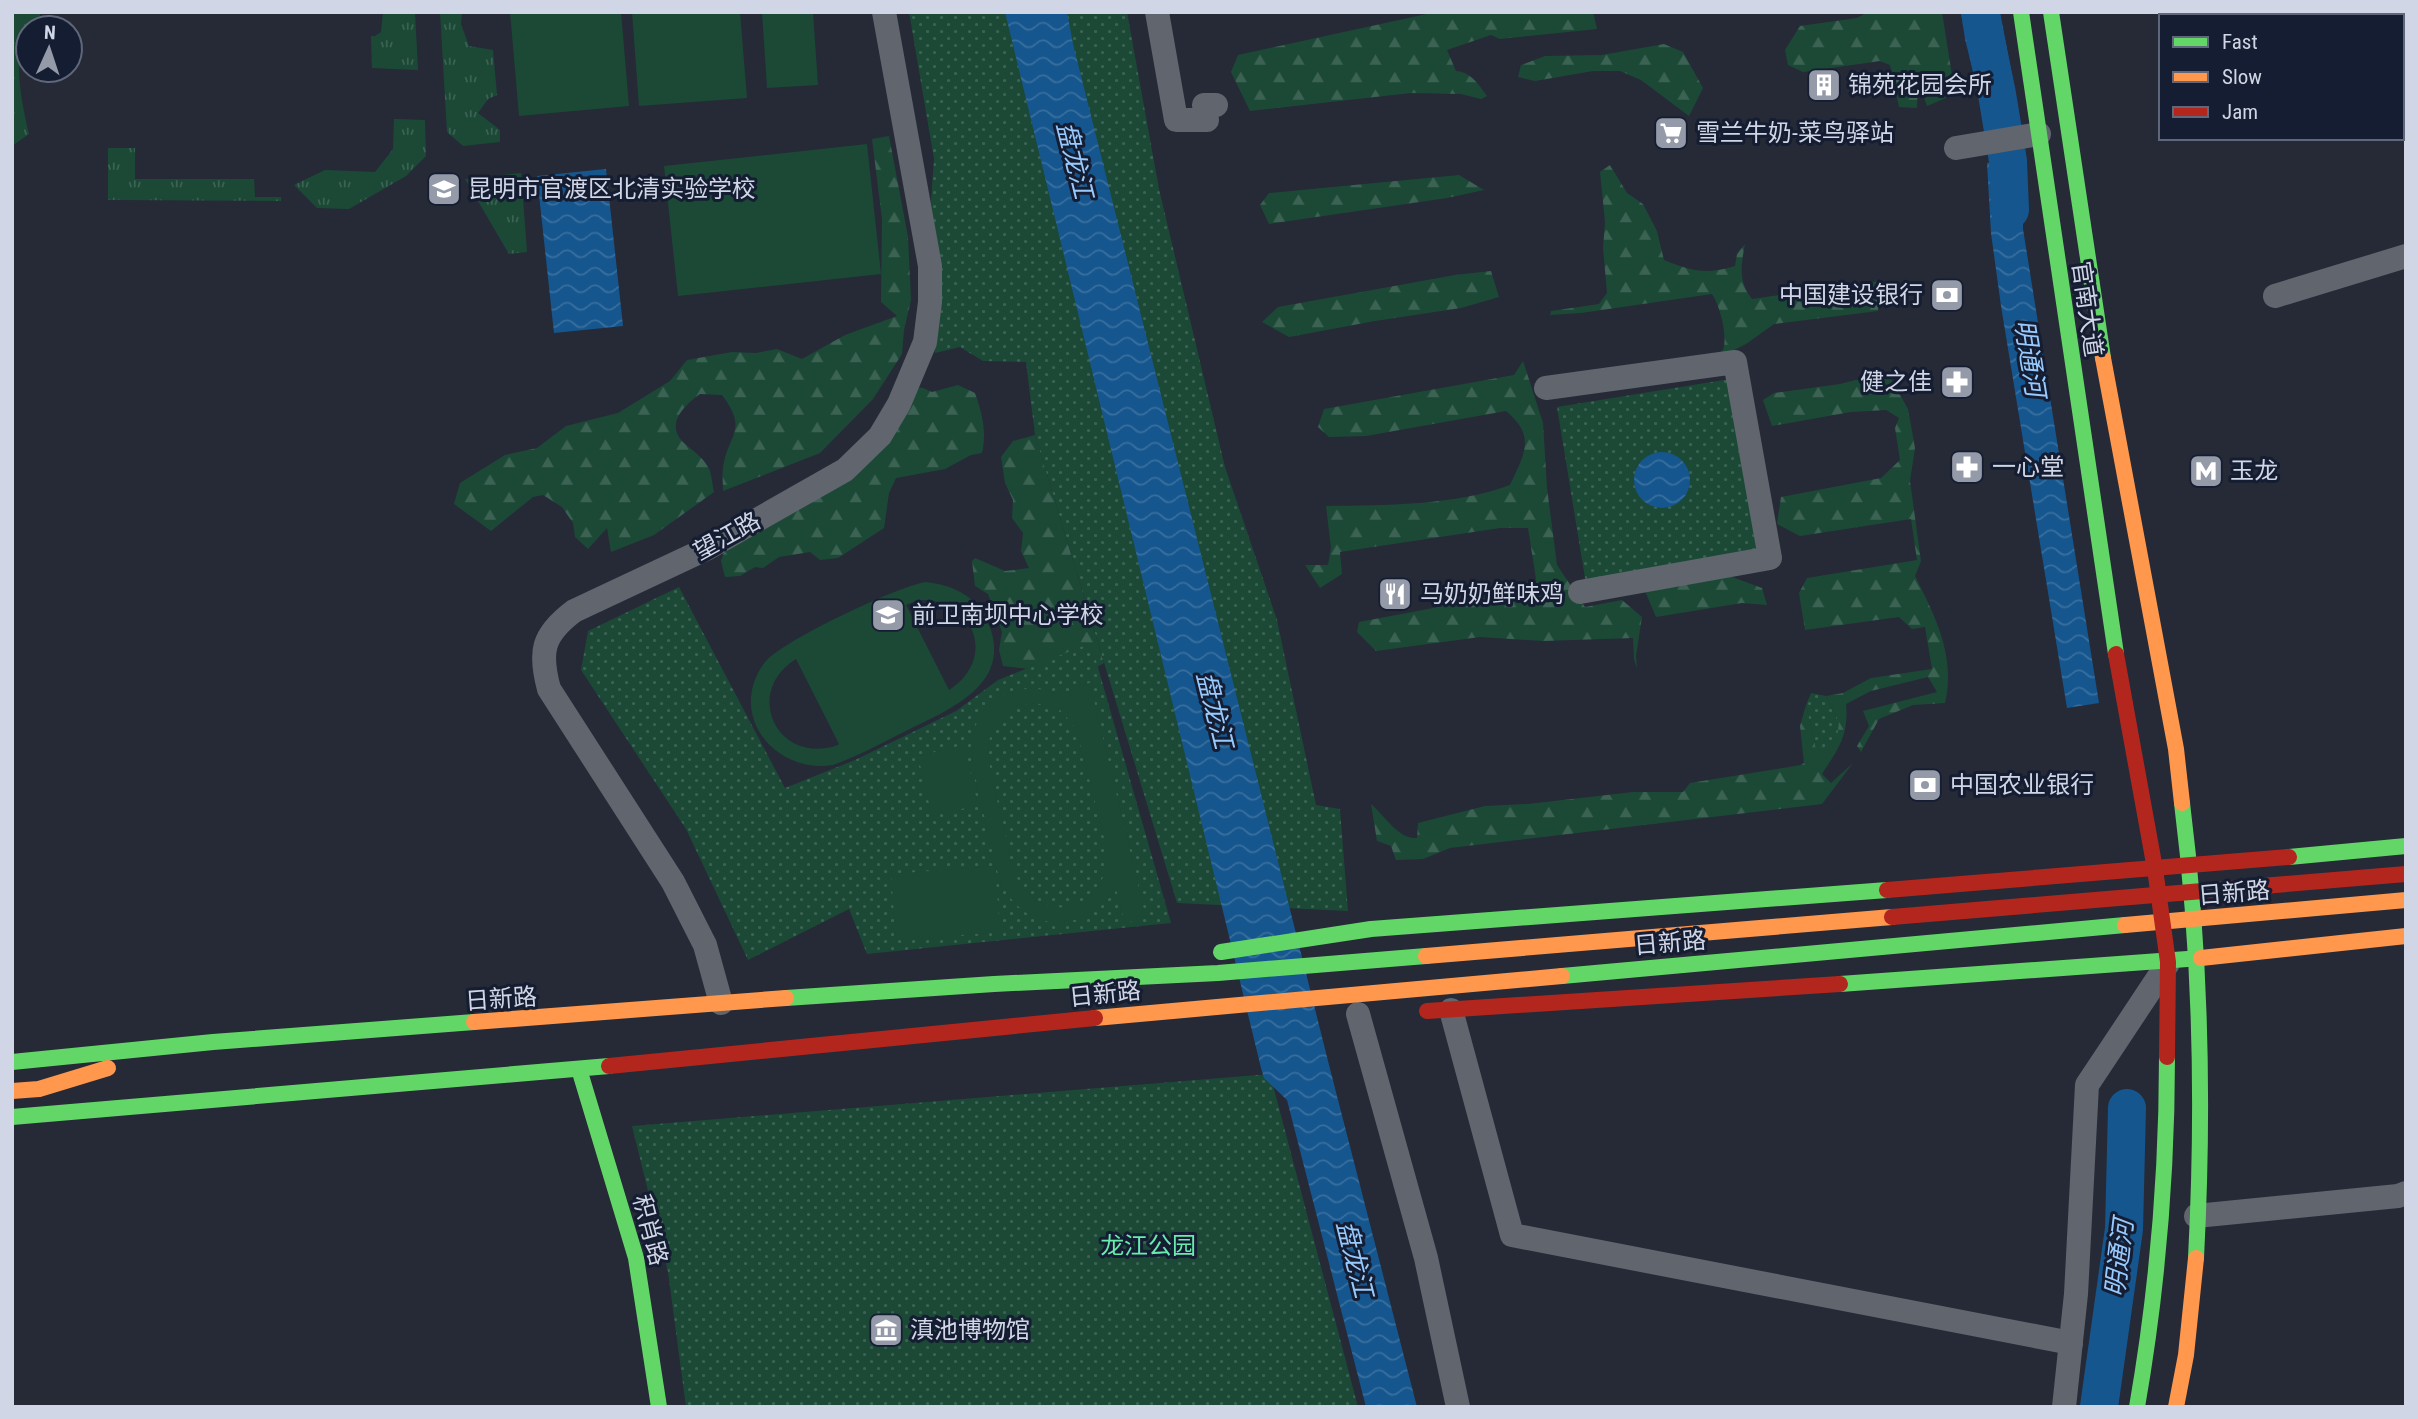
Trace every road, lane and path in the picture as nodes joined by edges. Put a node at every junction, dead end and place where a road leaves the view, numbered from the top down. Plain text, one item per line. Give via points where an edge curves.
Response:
1 (884, 12) edge
2 (1157, 12) edge
3 (2021, 12) edge
4 (2051, 12) edge
5 (1216, 105) dead end
6 (2039, 134) junction
7 (1956, 148) dead end
8 (2406, 256) edge
9 (2275, 296) dead end
10 (1546, 388) dead end
11 (1580, 592) dead end
12 (2406, 846) edge
13 (2190, 865) junction
14 (2155, 869) junction
15 (2406, 873) edge
16 (2406, 900) edge
17 (2406, 936) edge
18 (1212, 953) dead end
19 (2197, 959) junction
20 (1167, 960) dead end
21 (2168, 962) junction
22 (994, 984) junction
23 (721, 1003) junction
24 (1357, 1009) junction
25 (1451, 1010) junction
26 (1411, 1012) dead end
27 (1222, 1013) junction
28 (1276, 1018) dead end
29 (188, 1045) junction
30 (12, 1062) edge
31 (579, 1069) junction
32 (12, 1091) edge
33 (12, 1117) edge
34 (2406, 1193) edge
35 (2196, 1216) junction
36 (2071, 1343) junction
37 (659, 1407) edge
38 (1458, 1407) edge
39 (2064, 1407) edge
40 (2137, 1407) edge
41 (2176, 1407) edge

1 - 23 street, 望江路 via 930,266 925,342 899,404 880,436 845,470 706,549 573,611 556,624 545,646 543,667 549,689 673,882 705,945
2 - 5 street via 1175,120 1207,120 1204,105
3 - 6 main road, 官南大道
4 - 13 main road, 官南大道 via 2103,359 2176,749
6 - 7 street
6 - 14 main road, 官南大道 via 2109,612
8 - 9 street
10 - 11 street via 1735,362 1770,558
12 - 13 main road, 日新路
13 - 14 main road, 日新路
13 - 19 main road, 官南大道
14 - 18 main road, 日新路 via 1371,929
14 - 21 main road, 官南大道
15 - 22 main road, 日新路 via 1347,963
16 - 24 main road, 日新路 via 1402,990
17 - 19 main road
19 - 21 main road
19 - 35 main road, 官南大道 via 2201,1066
20 - 22 main road, 日新路
21 - 25 main road
21 - 36 street via 2087,1085
21 - 40 main road, 官南大道 via 2166,1139 2151,1328
22 - 23 main road, 日新路
23 - 29 main road, 日新路
24 - 27 main road, 日新路
24 - 38 street via 1426,1258
25 - 26 main road
25 - 36 street via 1512,1235
27 - 28 main road, 日新路
27 - 31 main road, 日新路 via 937,1033
29 - 30 main road, 日新路
29 - 32 main road via 39,1088
31 - 33 main road, 日新路
31 - 37 main road, 积肖路 via 636,1258
34 - 35 street
35 - 41 main road, 官南大道 via 2186,1355
36 - 39 street

